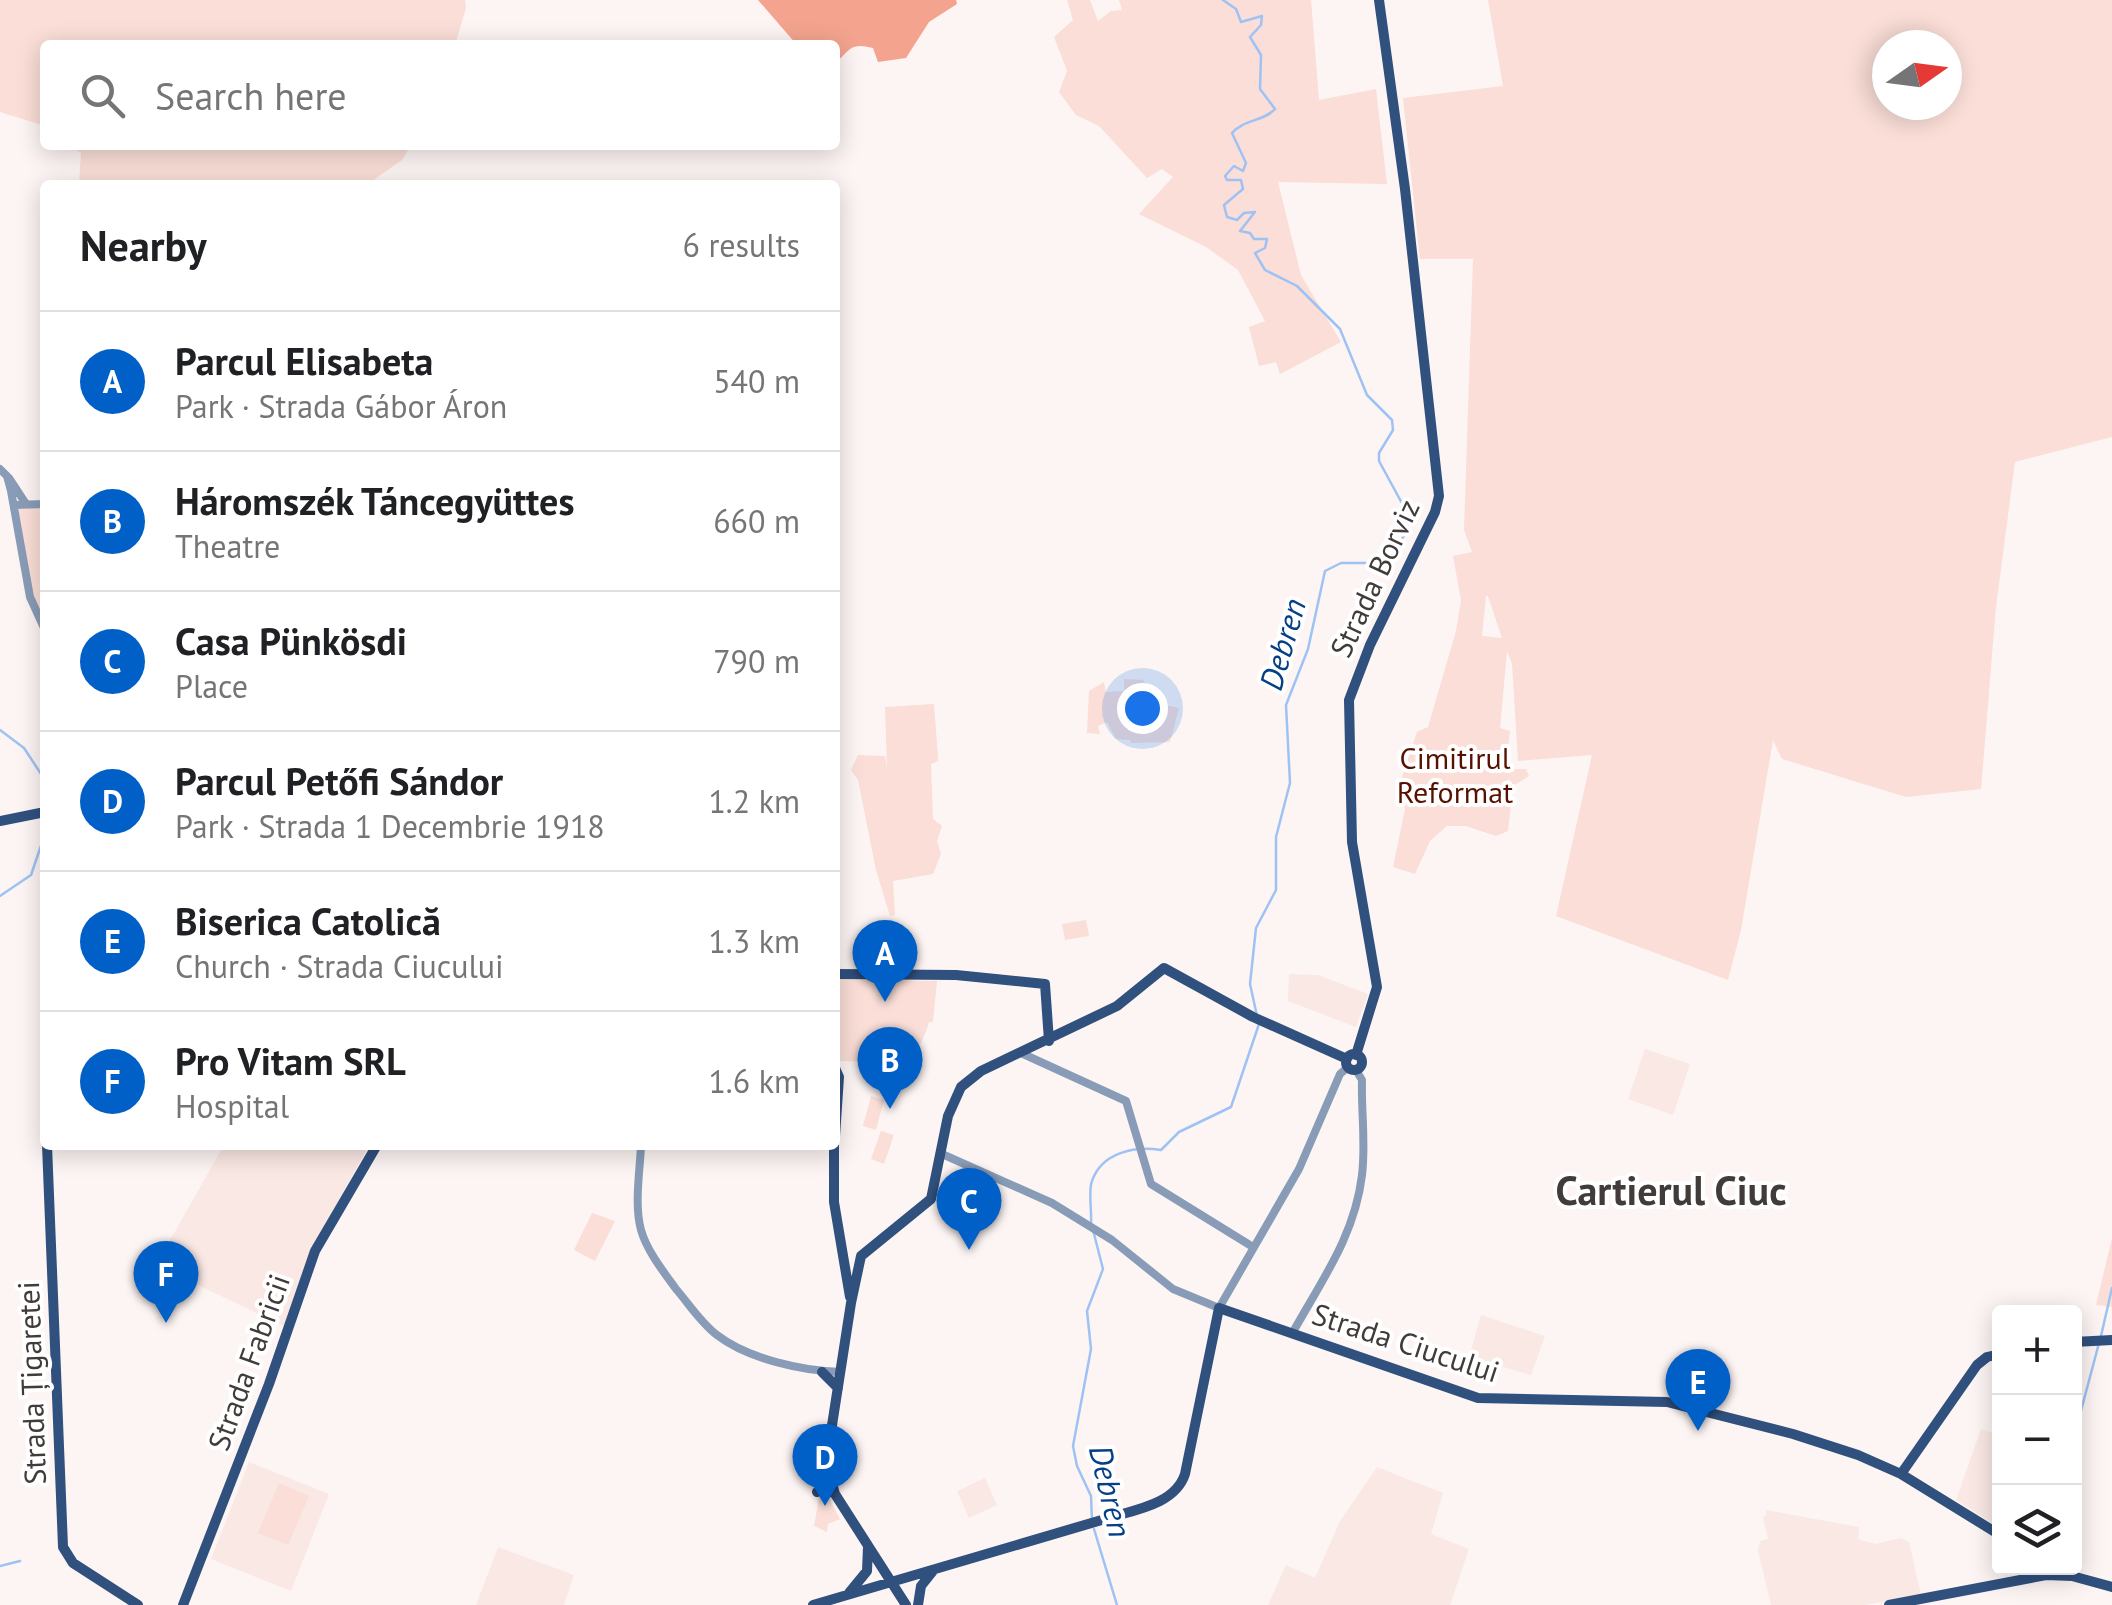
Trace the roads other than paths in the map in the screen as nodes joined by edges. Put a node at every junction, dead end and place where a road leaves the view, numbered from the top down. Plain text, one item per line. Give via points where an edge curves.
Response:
1 (1379, 0) edge
2 (3, 471) edge
3 (26, 504) junction
4 (40, 504) edge
5 (14, 505) junction
6 (40, 619) edge
7 (40, 813) edge
8 (0, 821) edge
9 (840, 974) edge
10 (1048, 1040) junction
11 (1026, 1051) junction
12 (1352, 1062) junction
13 (47, 1150) edge
14 (374, 1150) edge
15 (641, 1150) edge
16 (834, 1150) edge
17 (942, 1154) junction
18 (1252, 1247) junction
19 (842, 1248) junction
20 (861, 1256) junction
21 (851, 1303) junction
22 (1220, 1308) junction
23 (1293, 1332) junction
24 (1992, 1356) edge
25 (822, 1372) junction
26 (841, 1372) junction
27 (838, 1388) junction
28 (1900, 1474) junction
29 (816, 1492) dead end
30 (836, 1494) junction
31 (1992, 1531) edge
32 (868, 1546) junction
33 (877, 1560) junction
34 (940, 1566) junction
35 (915, 1574) junction
36 (2003, 1575) edge
37 (2015, 1575) edge
38 (2064, 1575) edge
39 (2077, 1575) edge
40 (2084, 1578) junction
41 (890, 1581) junction
42 (1996, 1583) junction
43 (870, 1587) junction
44 (2112, 1587) edge
45 (848, 1594) junction
46 (905, 1603) edge
47 (138, 1605) edge
48 (184, 1605) edge
49 (812, 1605) edge
50 (918, 1605) edge
51 (1889, 1605) edge

1 - 12 main road, Strada Borviz via 1439,496 1349,700 1352,842 1377,987
2 - 3 street
2 - 5 street
3 - 4 street
3 - 5 street
5 - 6 street
7 - 8 main road
9 - 10 main road via 956,974 1045,984
10 - 11 main road
10 - 12 main road via 1117,1006 1164,968
11 - 17 main road via 958,1090
11 - 18 street via 1129,1105 1152,1184
12 - 18 street
12 - 23 street via 1362,1080 1364,1158 1356,1208 1340,1252
13 - 47 main road, Strada Țigaretei via 62,1536 67,1558
14 - 48 main road, Strada Fabricii via 315,1251
15 - 25 street via 639,1221 667,1277 713,1332 776,1361
16 - 19 main road
17 - 20 main road via 928,1204
17 - 22 street, Strada Ciucului via 1041,1196 1173,1289
18 - 22 street
19 - 20 main road
19 - 21 main road
20 - 21 main road
21 - 26 main road
22 - 23 main road, Strada Ciucului
22 - 34 main road via 1182,1482 1164,1499
23 - 28 main road, Strada Ciucului via 1478,1398 1667,1402 1793,1434
24 - 28 main road via 1976,1364
25 - 26 street
25 - 27 main road
26 - 27 main road
27 - 30 main road via 827,1459
28 - 31 main road, Strada Ciucului
29 - 30 main road
30 - 32 main road
32 - 33 main road
32 - 45 main road via 867,1570
33 - 35 main road
33 - 41 main road
34 - 35 main road
34 - 50 main road via 923,1582
35 - 41 main road
36 - 42 main road
37 - 42 main road
38 - 40 main road
39 - 40 main road
40 - 44 main road
41 - 43 main road
41 - 46 main road
42 - 51 main road
43 - 45 main road
43 - 46 main road
45 - 49 main road

